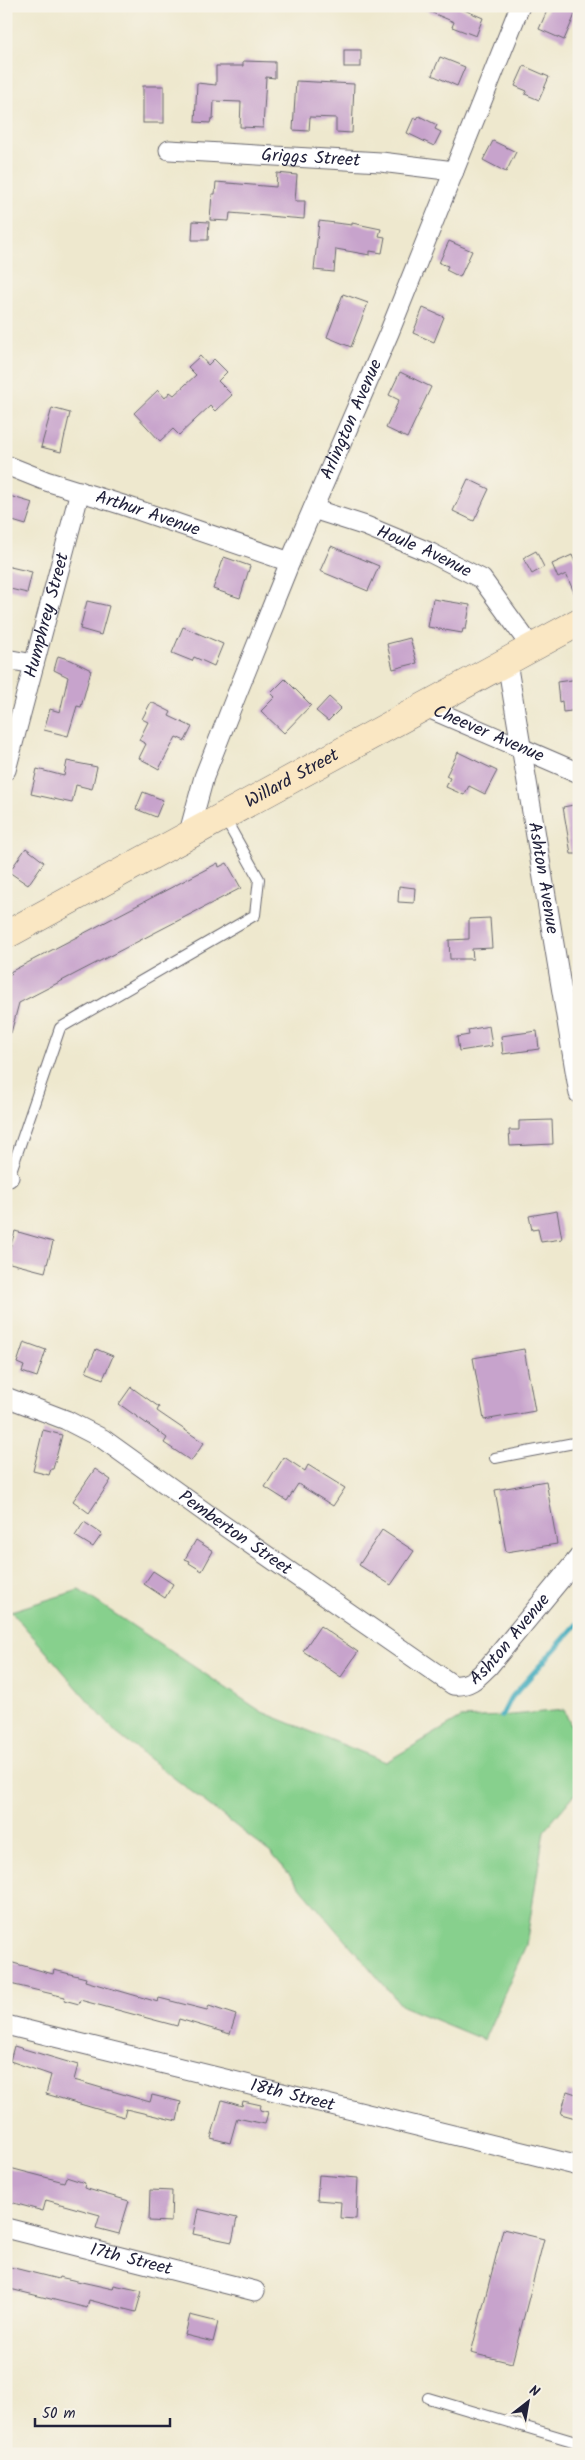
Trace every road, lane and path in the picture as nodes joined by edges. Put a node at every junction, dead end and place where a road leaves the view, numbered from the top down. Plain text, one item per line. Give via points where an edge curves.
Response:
1 (520, 6) edge
2 (169, 150) dead end
3 (454, 171) junction
4 (6, 465) edge
5 (80, 491) junction
6 (313, 509) junction
7 (290, 562) junction
8 (579, 622) edge
9 (532, 648) junction
10 (6, 658) edge
11 (507, 662) junction
12 (34, 664) junction
13 (426, 706) junction
14 (523, 749) junction
15 (6, 770) edge
16 (579, 773) edge
17 (224, 816) junction
18 (188, 836) junction
19 (6, 936) edge
20 (579, 1094) edge
21 (7, 1176) edge
22 (6, 1397) edge
23 (579, 1442) edge
24 (495, 1458) dead end
25 (579, 1556) edge
26 (454, 1685) joint
27 (6, 2024) edge
28 (579, 2166) edge
29 (6, 2228) edge
30 (255, 2291) dead end
31 (428, 2398) dead end
32 (579, 2443) edge

1 - 3 street, Arlington Avenue
2 - 3 street, Griggs Street via 381,162
3 - 6 street, Arlington Avenue
4 - 5 street, Arthur Avenue
5 - 7 street, Arthur Avenue
5 - 12 street, Humphrey Street
6 - 7 street, Arlington Avenue
6 - 9 street, Houle Avenue via 366,526 482,579
7 - 18 street, Arlington Avenue via 204,777
8 - 9 main road, Willard Street
9 - 11 main road, Willard Street
10 - 12 street
11 - 13 main road, Willard Street
11 - 14 street, Ashton Avenue
12 - 15 street, Humphrey Street
13 - 14 street, Cheever Avenue
13 - 17 main road, Willard Street
14 - 16 street, Cheever Avenue
14 - 20 street, Ashton Avenue
17 - 18 main road, Willard Street
17 - 21 lane via 259,879 256,915 60,1028
18 - 19 main road, Willard Street
22 - 26 street, Pemberton Street via 66,1420 103,1439
23 - 24 lane
25 - 26 street, Ashton Avenue via 489,1666 464,1686
27 - 28 street, 18th Street
29 - 30 street, 17th Street
31 - 32 lane

